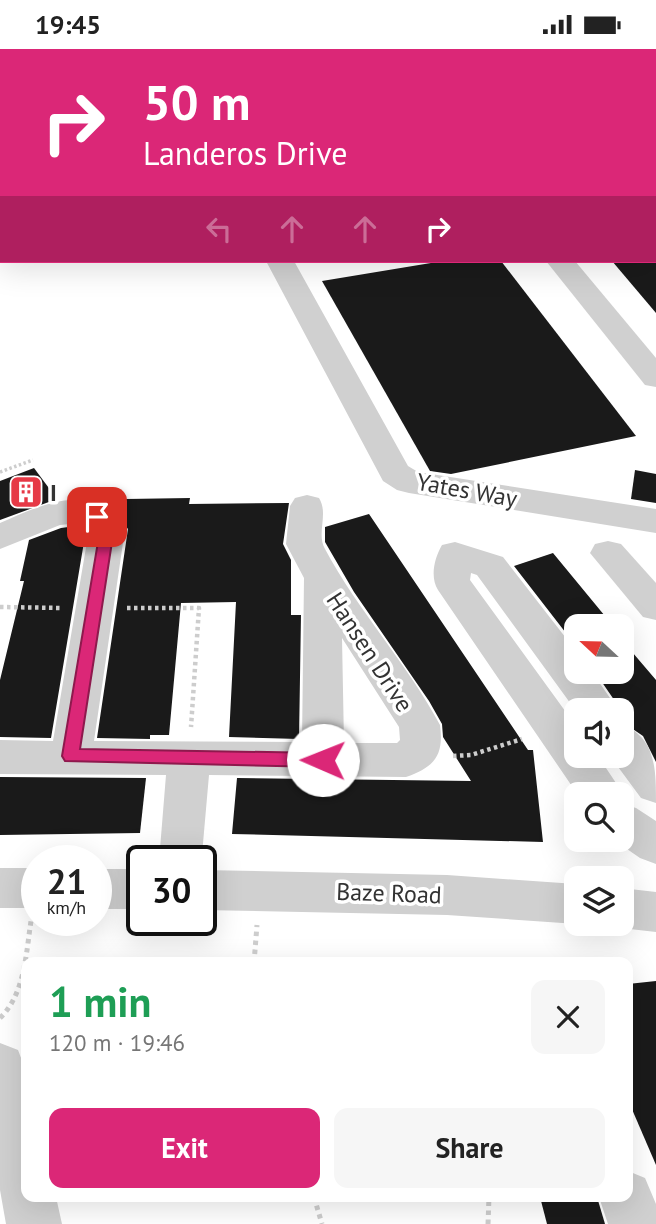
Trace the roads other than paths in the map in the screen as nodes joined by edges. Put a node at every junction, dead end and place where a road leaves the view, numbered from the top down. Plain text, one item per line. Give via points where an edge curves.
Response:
1 (290, 263) edge
2 (562, 263) edge
3 (656, 378) edge
4 (307, 506) dead end
5 (656, 521) edge
6 (0, 537) edge
7 (608, 553) dead end
8 (322, 578) junction
9 (649, 589) edge
10 (589, 698) edge
11 (564, 741) edge
12 (71, 756) junction
13 (0, 757) edge
14 (634, 757) edge
15 (188, 758) junction
16 (323, 760) junction
17 (656, 786) edge
18 (634, 830) edge
19 (182, 845) edge
20 (656, 845) edge
21 (217, 890) edge
22 (564, 903) edge
23 (634, 909) edge
24 (656, 912) edge
25 (21, 1062) edge
26 (0, 1065) edge
27 (21, 1164) edge
28 (30, 1202) edge
29 (628, 1202) edge
30 (34, 1224) edge
31 (636, 1224) edge

1 - 5 street, Yates Way via 401,478
2 - 3 street
4 - 8 street, Hansen Drive via 304,544
6 - 12 street via 80,510 97,517 107,529
7 - 9 street
8 - 16 street, Hansen Drive
8 - 16 street, Hansen Drive via 419,725 422,746 407,760
10 - 11 street via 490,566 455,554 451,581
12 - 13 street
12 - 15 street
14 - 17 street
15 - 16 street
15 - 19 street
18 - 20 street
21 - 22 street, Baze Road via 434,894
23 - 24 street
25 - 26 street
26 - 27 street
28 - 30 street
29 - 31 street

